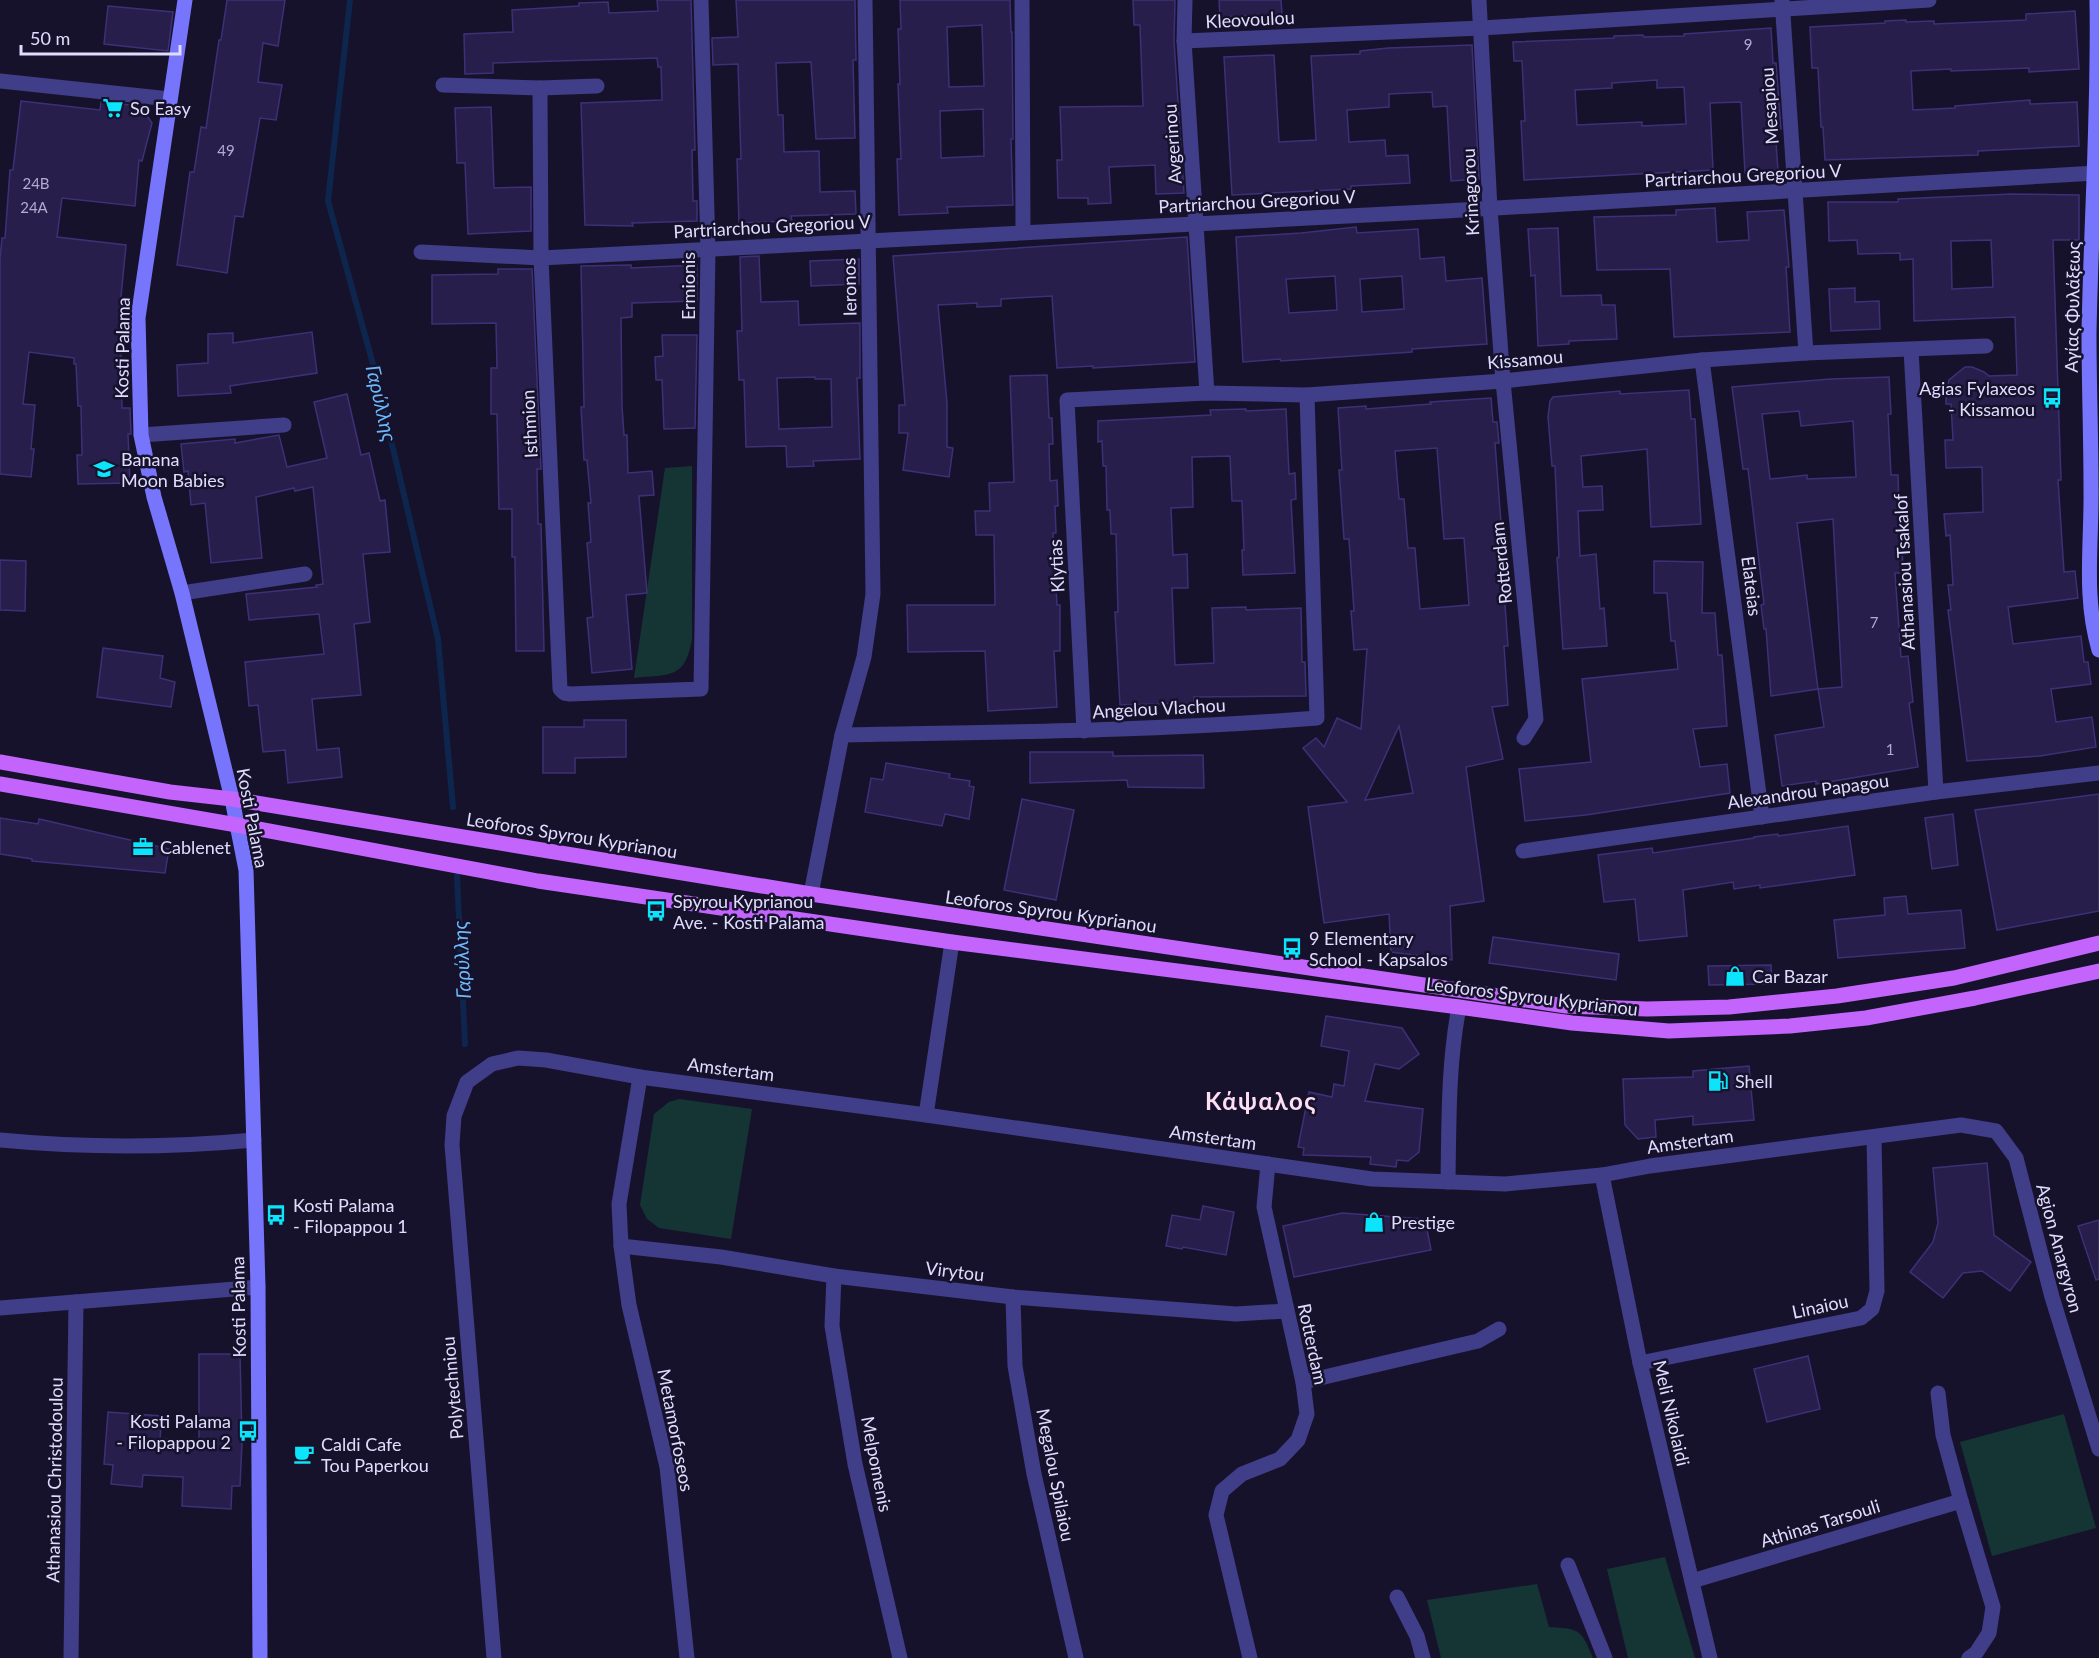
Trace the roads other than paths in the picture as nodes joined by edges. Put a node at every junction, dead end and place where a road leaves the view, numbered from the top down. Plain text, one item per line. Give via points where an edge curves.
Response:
1 (185, 0) edge
2 (701, 0) edge
3 (865, 0) edge
4 (1022, 0) edge
5 (1185, 0) edge
6 (1479, 0) edge
7 (1929, 0) edge
8 (2097, 0) edge
9 (1782, 4) edge
10 (2099, 26) edge
11 (1481, 28) junction
12 (1184, 41) junction
13 (0, 81) edge
14 (443, 85) dead end
15 (597, 86) dead end
16 (540, 88) junction
17 (170, 99) junction
18 (2096, 173) junction
19 (1794, 192) junction
20 (1490, 208) junction
21 (1197, 225) junction
22 (1023, 231) junction
23 (868, 240) junction
24 (708, 249) junction
25 (421, 252) dead end
26 (541, 258) junction
27 (1986, 346) dead end
28 (1911, 350) junction
29 (1806, 353) junction
30 (1702, 360) junction
31 (1503, 381) junction
32 (1207, 393) junction
33 (1307, 394) junction
34 (1067, 400) joint
35 (284, 425) dead end
36 (141, 435) junction
37 (2095, 494) edge
38 (305, 574) dead end
39 (182, 593) junction
40 (2099, 650) edge
41 (627, 693) joint
42 (1084, 730) junction
43 (842, 735) junction
44 (1524, 738) dead end
45 (0, 762) edge
46 (2099, 773) edge
47 (0, 784) edge
48 (1935, 792) junction
49 (232, 799) junction
50 (1762, 817) junction
51 (237, 825) junction
52 (1523, 851) dead end
53 (811, 894) junction
54 (952, 942) junction
55 (2099, 943) edge
56 (2099, 971) edge
57 (1459, 1007) junction
58 (640, 1077) junction
59 (926, 1115) junction
60 (454, 1116) joint
61 (1996, 1131) joint
62 (1874, 1137) junction
63 (0, 1140) edge
64 (254, 1140) junction
65 (1268, 1164) junction
66 (1602, 1175) junction
67 (1448, 1182) junction
68 (621, 1246) junction
69 (834, 1276) junction
70 (258, 1287) junction
71 (1013, 1297) junction
72 (76, 1302) junction
73 (0, 1308) edge
74 (1286, 1311) junction
75 (1499, 1329) dead end
76 (1640, 1363) junction
77 (1303, 1382) junction
78 (1938, 1393) dead end
79 (2099, 1449) edge
80 (1960, 1502) junction
81 (1568, 1564) dead end
82 (1692, 1581) junction
83 (1397, 1597) dead end
84 (71, 1658) edge
85 (260, 1658) edge
86 (494, 1658) edge
87 (687, 1658) edge
88 (900, 1658) edge
89 (1076, 1658) edge
90 (1250, 1658) edge
91 (1423, 1658) edge
92 (1605, 1658) edge
93 (1710, 1658) edge
94 (1969, 1658) edge

1 - 17 street, Kosti Palama
2 - 24 street, Ermionis
3 - 23 street, Ieronos
4 - 22 street
5 - 12 street, Avgerinou
6 - 11 street, Krinagorou
7 - 9 street, Kleovoulou
8 - 10 street, Αγίας Φυλάξεως
9 - 11 street, Kleovoulou
9 - 19 street, Mesapiou
10 - 18 street, Αγίας Φυλάξεως
11 - 12 street, Kleovoulou
11 - 20 street, Krinagorou
12 - 21 street, Avgerinou
13 - 17 street
14 - 16 street
15 - 16 street
16 - 26 street, Isthmion
17 - 36 street, Kosti Palama via 138,318
18 - 19 street, Partriarchou Gregoriou V
18 - 37 street, Αγίας Φυλάξεως via 2089,333
19 - 20 street, Partriarchou Gregoriou V
19 - 29 street, Mesapiou
20 - 21 street, Partriarchou Gregoriou V
20 - 31 street, Krinagorou
21 - 22 street, Partriarchou Gregoriou V
21 - 32 street, Avgerinou
22 - 23 street, Partriarchou Gregoriou V
23 - 24 street, Partriarchou Gregoriou V
23 - 43 street, Ieronos via 873,594 864,657
24 - 26 street, Partriarchou Gregoriou V
24 - 41 street, Ermionis via 701,689
25 - 26 street, Partriarchou Gregoriou V
26 - 41 street, Isthmion via 560,689 570,694
27 - 28 street, Kissamou
28 - 29 street, Kissamou
28 - 48 street, Athanasiou Tsakalof
29 - 30 street, Kissamou
30 - 31 street, Kissamou
30 - 50 street, Elateias
31 - 33 street, Kissamou
31 - 44 street, Rotterdam via 1536,719
32 - 33 street, Kissamou
32 - 34 street, Kissamou
33 - 42 street, Angelou Vlachou via 1317,718
34 - 42 street, Klytias
35 - 36 street
36 - 39 street, Kosti Palama
37 - 40 street, Αγίας Φυλάξεως via 2088,557 2091,610
38 - 39 street
39 - 49 street, Kosti Palama
42 - 43 street, Angelou Vlachou
43 - 53 street
45 - 49 main road, Leoforos Spyrou Kyprianou
46 - 48 street, Alexandrou Papagou
47 - 51 main road, Leoforos Spyrou Kyprianou
48 - 50 street, Alexandrou Papagou
49 - 51 street, Kosti Palama
49 - 53 main road, Leoforos Spyrou Kyprianou
50 - 52 street, Alexandrou Papagou
51 - 54 main road, Leoforos Spyrou Kyprianou via 538,880
51 - 64 street, Kosti Palama via 246,870
53 - 55 main road, Leoforos Spyrou Kyprianou via 1566,1006 1729,1007 1837,996 1954,978
54 - 57 main road, Leoforos Spyrou Kyprianou
54 - 59 street
56 - 57 main road, Leoforos Spyrou Kyprianou via 1866,1018 1790,1026 1669,1031 1572,1023
57 - 67 street via 1452,1039
58 - 59 street, Amstertam
58 - 60 street, Amstertam via 518,1058 492,1064 467,1082
58 - 68 street, Metamorfoseos via 619,1204
59 - 65 street, Amstertam
60 - 86 street, Polytechniou via 452,1145
61 - 62 street, Amstertam via 1961,1125
61 - 79 street, Agion Anargyron via 2016,1158 2052,1297
62 - 66 street, Amstertam
62 - 76 street, Linaiou via 1876,1291 1872,1309 1861,1318
63 - 64 street via 126,1147
64 - 70 street, Kosti Palama
65 - 67 street, Amstertam via 1372,1179
65 - 74 street, Rotterdam via 1264,1206
66 - 67 street, Amstertam via 1505,1184
66 - 76 street, Meli Nikolaidi
68 - 69 street, Virytou via 721,1257
68 - 87 street, Metamorfoseos via 629,1305 668,1467
69 - 71 street, Virytou
69 - 88 street, Melpomenis via 832,1326 855,1464
70 - 72 street
70 - 85 street, Kosti Palama
71 - 74 street, Virytou via 1236,1314
71 - 89 street, Megalou Spilaiou via 1015,1366 1034,1474
72 - 73 street
72 - 84 street, Athanasiou Christodoulou
74 - 77 street, Rotterdam
75 - 77 street via 1478,1341
76 - 82 street, Meli Nikolaidi
77 - 90 street, Rotterdam via 1307,1414 1298,1440 1280,1459 1242,1474 1222,1491 1216,1515
78 - 80 street via 1943,1435
80 - 82 street, Athinas Tarsouli
80 - 94 street via 1993,1607 1989,1633
81 - 92 street
82 - 93 street, Meli Nikolaidi
83 - 91 street via 1417,1636

